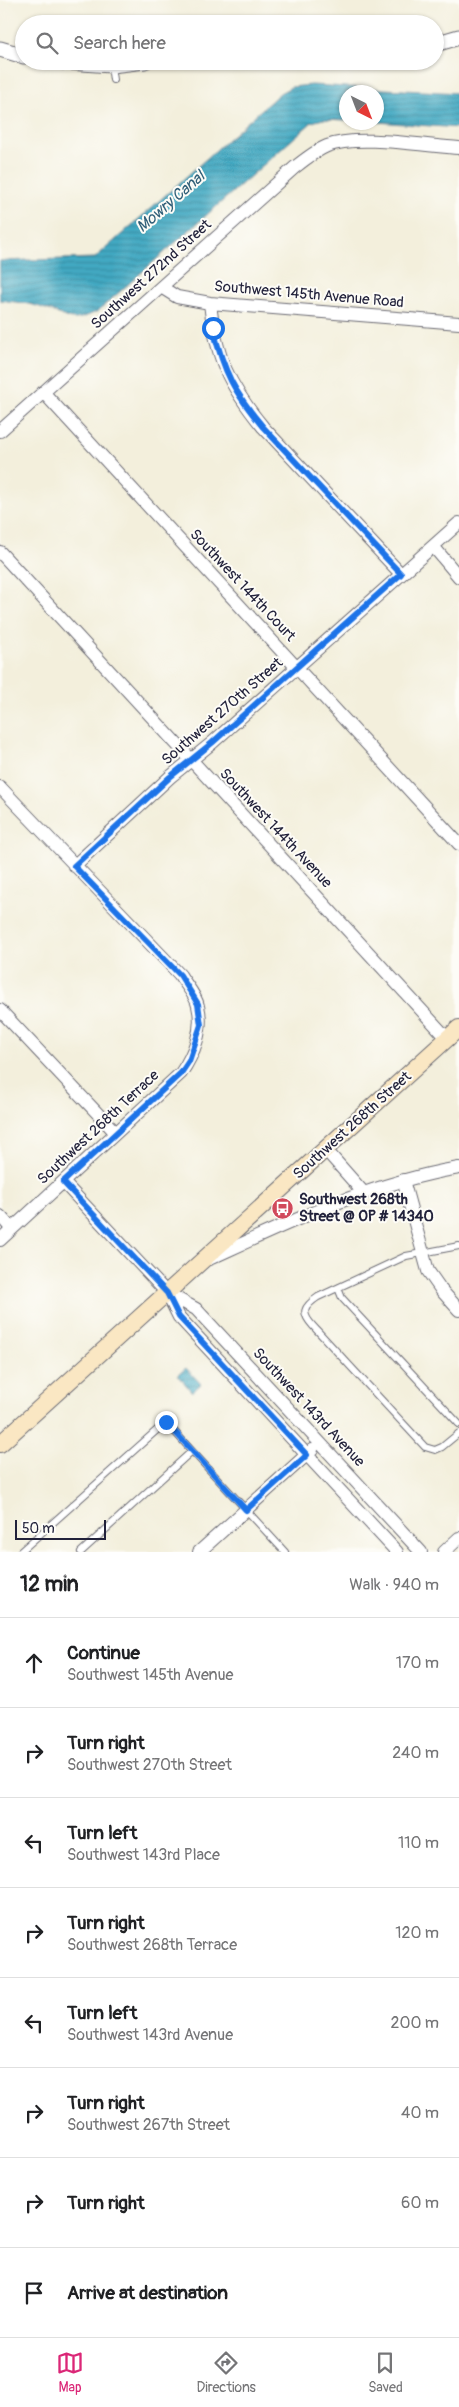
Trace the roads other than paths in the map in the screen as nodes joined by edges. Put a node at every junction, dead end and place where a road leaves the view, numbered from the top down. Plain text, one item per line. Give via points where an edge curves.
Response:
1 (459, 37) edge
2 (444, 41) edge
3 (0, 49) edge
4 (15, 53) edge
5 (101, 70) edge
6 (118, 70) edge
7 (459, 148) edge
8 (161, 287) junction
9 (210, 303) junction
10 (459, 322) edge
11 (43, 392) junction
12 (0, 431) edge
13 (459, 523) edge
14 (433, 546) junction
15 (0, 552) edge
16 (401, 574) junction
17 (459, 577) edge
18 (297, 668) junction
19 (192, 760) junction
20 (0, 787) edge
21 (459, 844) edge
22 (74, 866) junction
23 (0, 1010) edge
24 (453, 1033) edge
25 (116, 1133) junction
26 (325, 1149) junction
27 (459, 1168) edge
28 (403, 1180) junction
29 (63, 1182) junction
30 (363, 1192) junction
31 (0, 1216) edge
32 (12, 1229) junction
33 (0, 1240) edge
34 (459, 1246) edge
35 (422, 1251) junction
36 (200, 1263) junction
37 (338, 1288) junction
38 (167, 1293) junction
39 (459, 1310) edge
40 (459, 1424) edge
41 (459, 1433) edge
42 (320, 1443) junction
43 (0, 1444) edge
44 (192, 1451) junction
45 (307, 1455) junction
46 (246, 1510) junction
47 (459, 1538) edge
48 (20, 1552) edge
49 (81, 1552) edge
50 (199, 1552) edge
51 (285, 1552) edge
52 (397, 1552) edge
53 (421, 1552) edge
54 (444, 1552) edge

1 - 2 street
3 - 4 street
5 - 6 street
7 - 8 street, Southwest 272nd Street via 361,141 327,146 294,168
8 - 9 street, Southwest 145th Avenue Road via 177,297
8 - 11 street, Southwest 272nd Street
9 - 10 street, Southwest 145th Avenue Road
9 - 16 street via 221,360 244,404
11 - 12 street, Southwest 272nd Street
11 - 18 street, Southwest 144th Court
13 - 14 street, Southwest 270th Street
14 - 16 street, Southwest 270th Street
14 - 17 street
15 - 19 street, Southwest 144th Avenue
16 - 18 street, Southwest 270th Street
18 - 19 street, Southwest 270th Street
18 - 21 street, Southwest 144th Court
19 - 22 street, Southwest 270th Street
19 - 24 street, Southwest 144th Avenue
20 - 22 street
22 - 25 street, Southwest 268th Terrace via 180,975 198,1004 201,1025 189,1061 181,1073
23 - 25 street
24 - 26 main road, Southwest 268th Street
25 - 29 street, Southwest 268th Terrace
26 - 30 street
26 - 36 main road, Southwest 268th Street
27 - 28 street
28 - 30 street
28 - 35 street
29 - 32 street, Southwest 268th Terrace
29 - 38 street, Southwest 143rd Avenue
30 - 36 street
31 - 32 street
32 - 33 street, Southwest 268th Terrace
34 - 35 lane
35 - 37 lane
35 - 39 street via 434,1281
36 - 38 main road, Southwest 268th Street
37 - 40 lane via 342,1298
37 - 41 lane via 309,1303 305,1318 425,1447 434,1450 442,1447
38 - 42 street, Southwest 143rd Avenue via 196,1309
38 - 43 main road, Southwest 268th Street
38 - 45 street, Southwest 143rd Avenue via 179,1317
42 - 45 street
42 - 53 street, Southwest 143rd Avenue
44 - 46 lane
44 - 48 lane via 166,1422
44 - 49 lane
45 - 46 street
45 - 52 street, Southwest 143rd Avenue
46 - 50 street
46 - 51 lane
47 - 54 street

